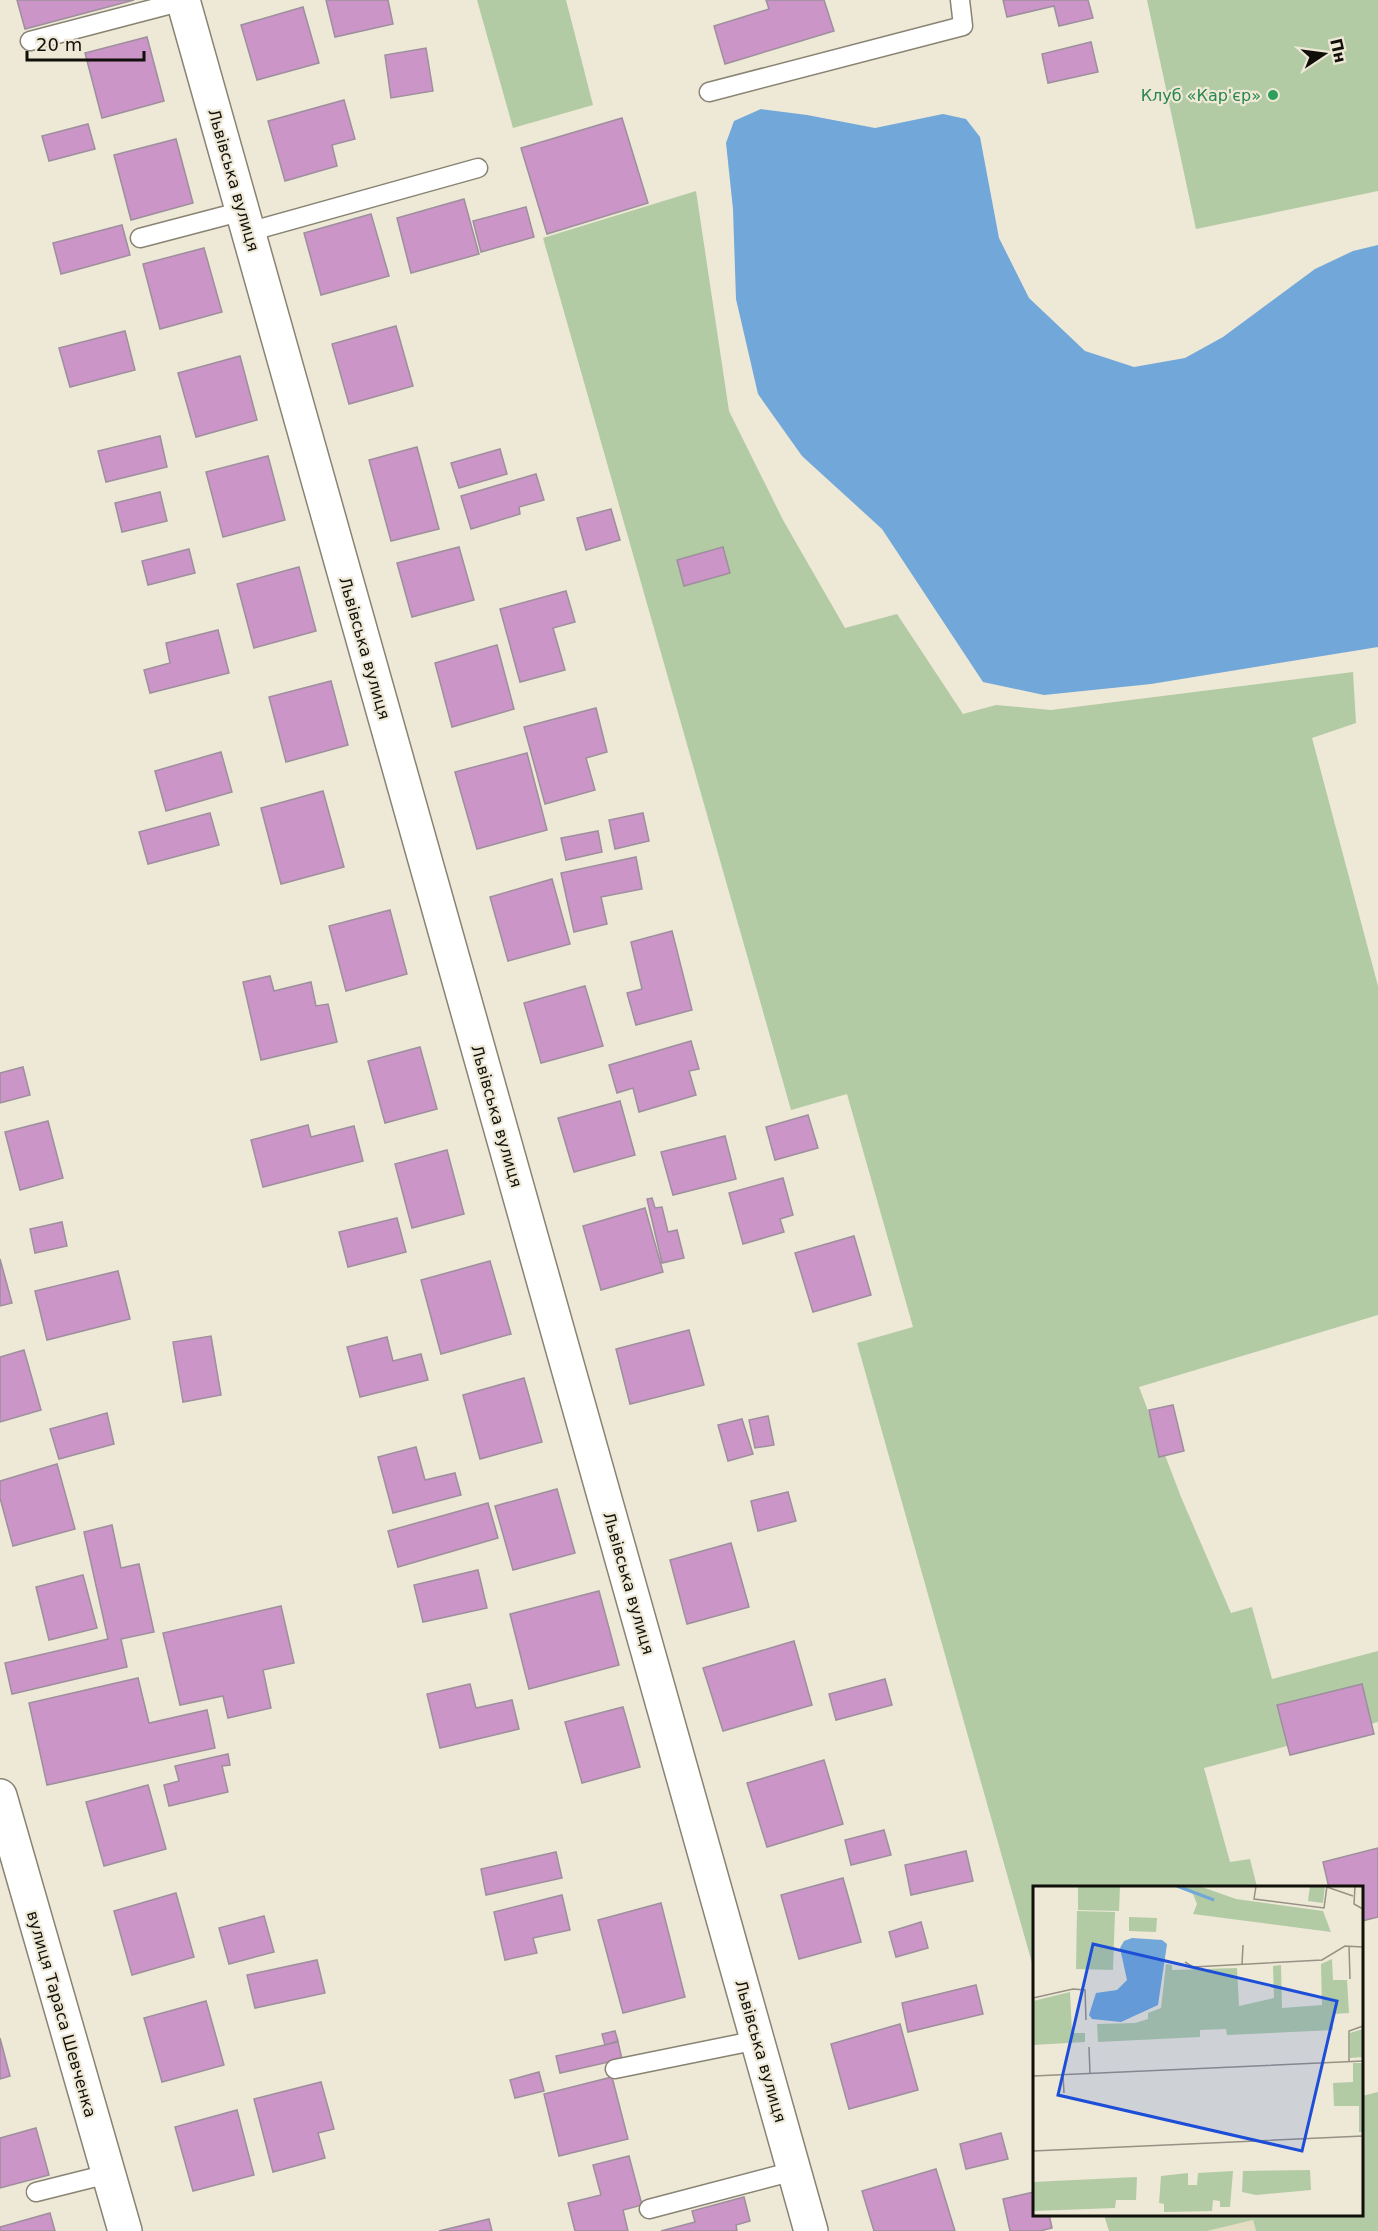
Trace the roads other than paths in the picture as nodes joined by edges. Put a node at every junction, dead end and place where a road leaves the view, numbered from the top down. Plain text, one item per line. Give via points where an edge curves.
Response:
1 (183, 0) edge
2 (960, 0) edge
3 (30, 41) dead end
4 (709, 92) dead end
5 (478, 168) dead end
6 (245, 222) junction
7 (140, 238) dead end
8 (0, 1797) edge
9 (758, 2040) junction
10 (615, 2069) dead end
11 (794, 2171) junction
12 (108, 2174) junction
13 (36, 2192) dead end
14 (649, 2209) dead end
15 (125, 2231) edge
16 (811, 2231) edge

1 - 3 lane
1 - 6 street, Львівська вулиця
2 - 4 lane via 963,26
5 - 6 lane
6 - 7 lane
6 - 9 street, Львівська вулиця
8 - 12 street, вулиця Тараса Шевченка
9 - 10 lane
9 - 11 street, Львівська вулиця
11 - 14 lane
11 - 16 street, Львівська вулиця
12 - 13 lane
12 - 15 street, вулиця Тараса Шевченка

